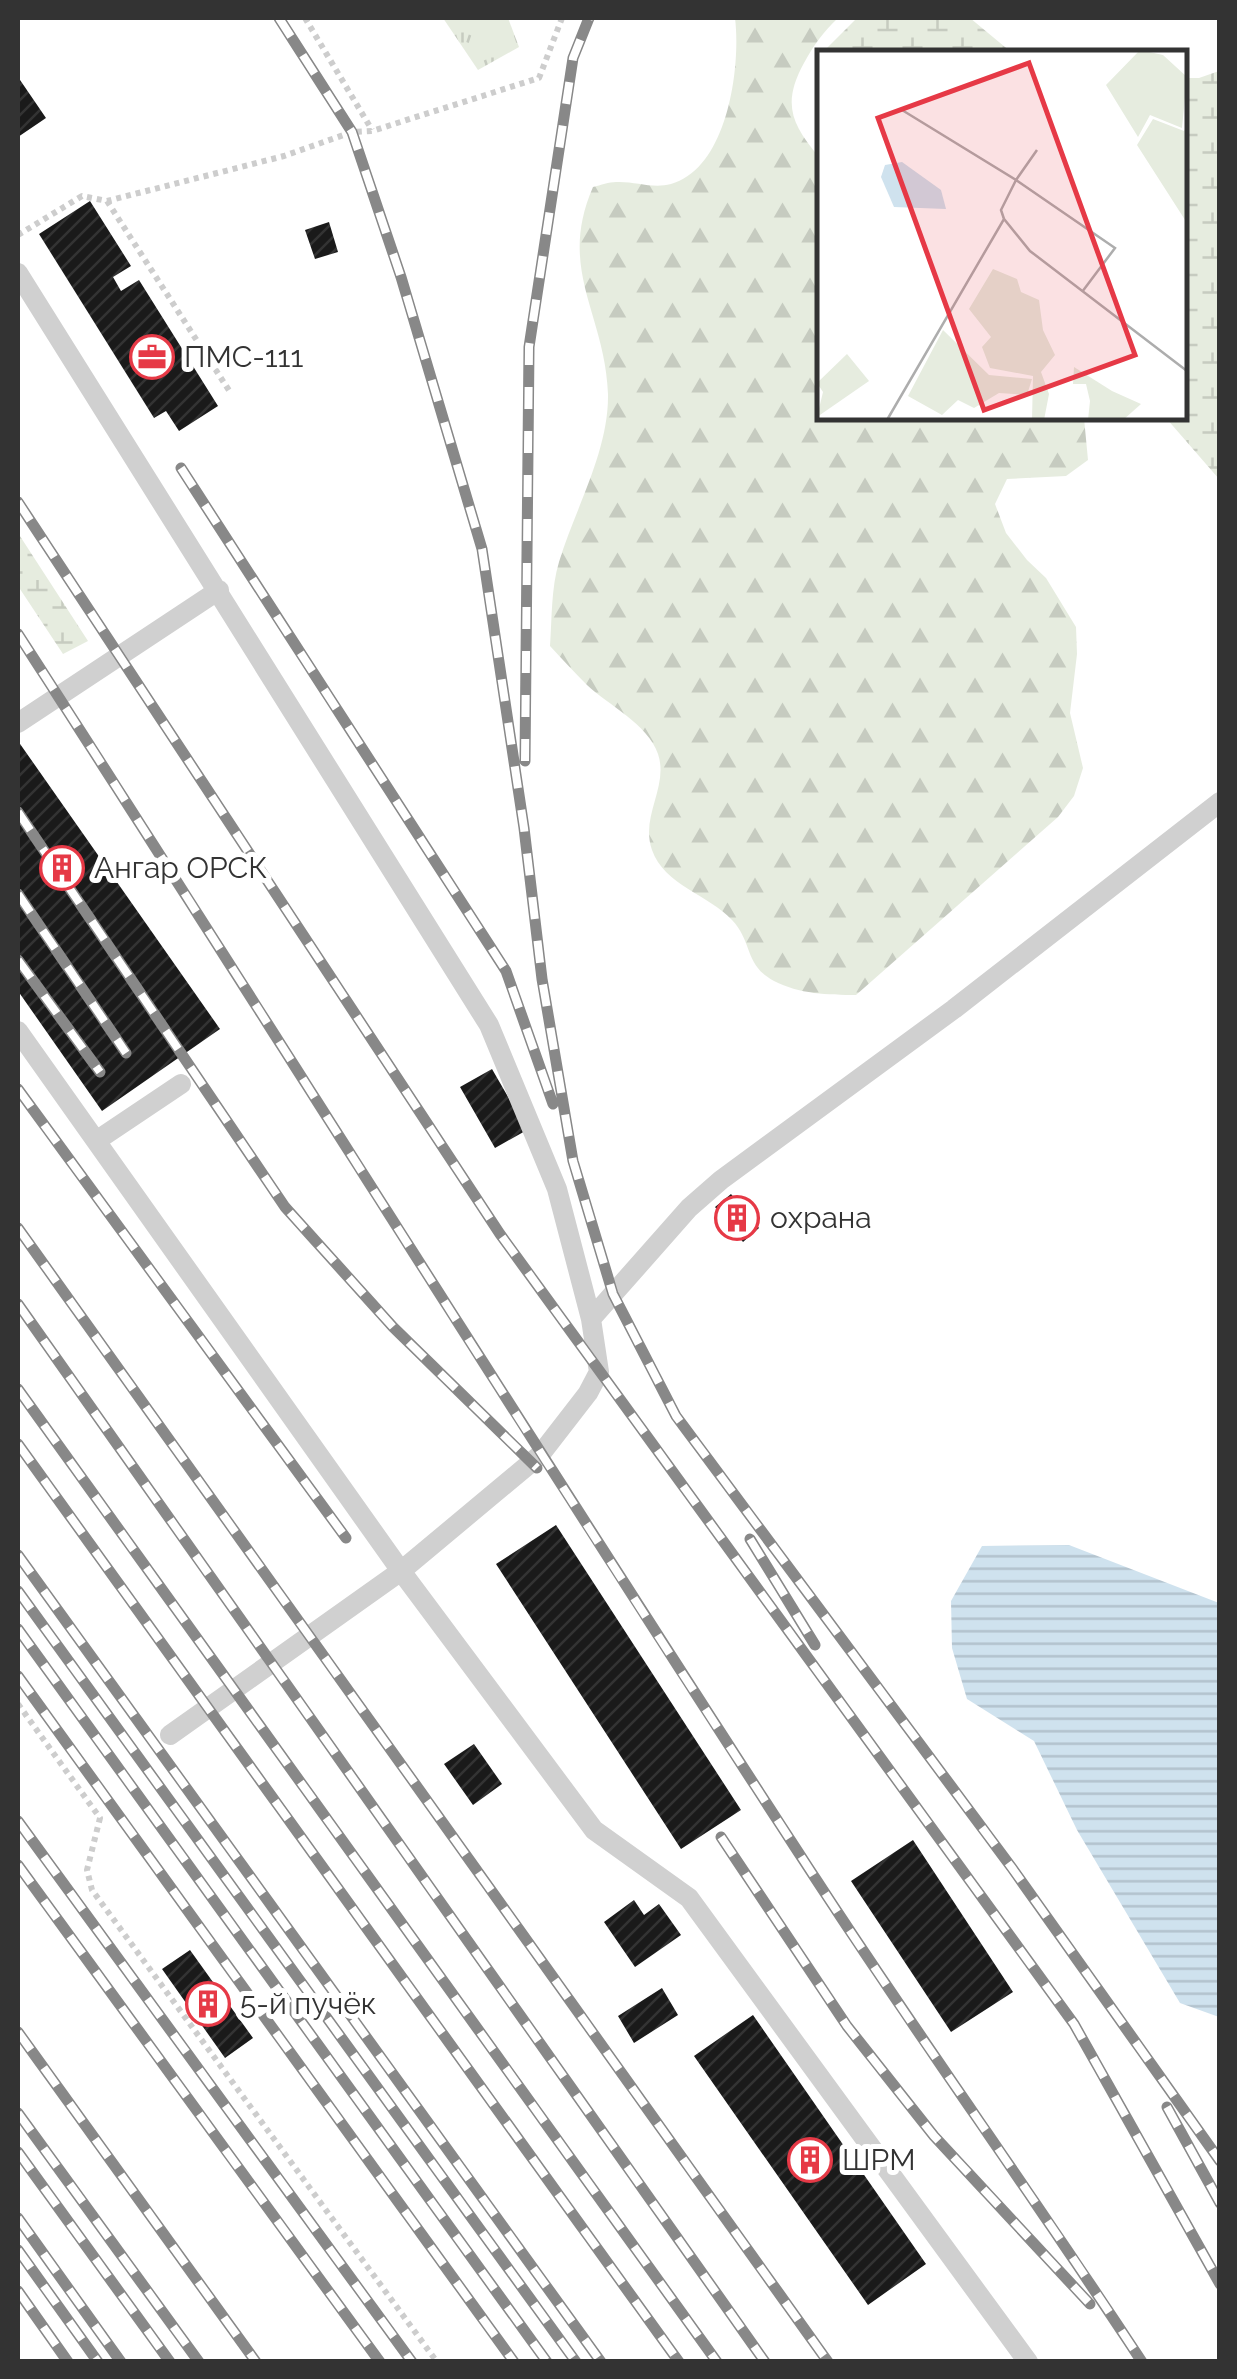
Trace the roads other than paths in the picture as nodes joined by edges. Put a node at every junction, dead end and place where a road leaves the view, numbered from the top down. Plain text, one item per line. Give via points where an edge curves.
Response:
1 (18, 273) edge
2 (218, 590) junction
3 (18, 723) edge
4 (1220, 802) edge
5 (18, 1031) edge
6 (180, 1084) dead end
7 (96, 1141) junction
8 (592, 1319) junction
9 (401, 1571) junction
10 (170, 1735) dead end
11 (1028, 2362) edge

1 - 2 lane
2 - 3 lane
2 - 8 lane via 489,1025 557,1188
4 - 8 lane via 721,1180 688,1208
5 - 7 lane
6 - 7 lane
7 - 9 lane
8 - 9 lane via 599,1372 588,1393 540,1455
9 - 10 lane
9 - 11 lane via 594,1830 689,1898

